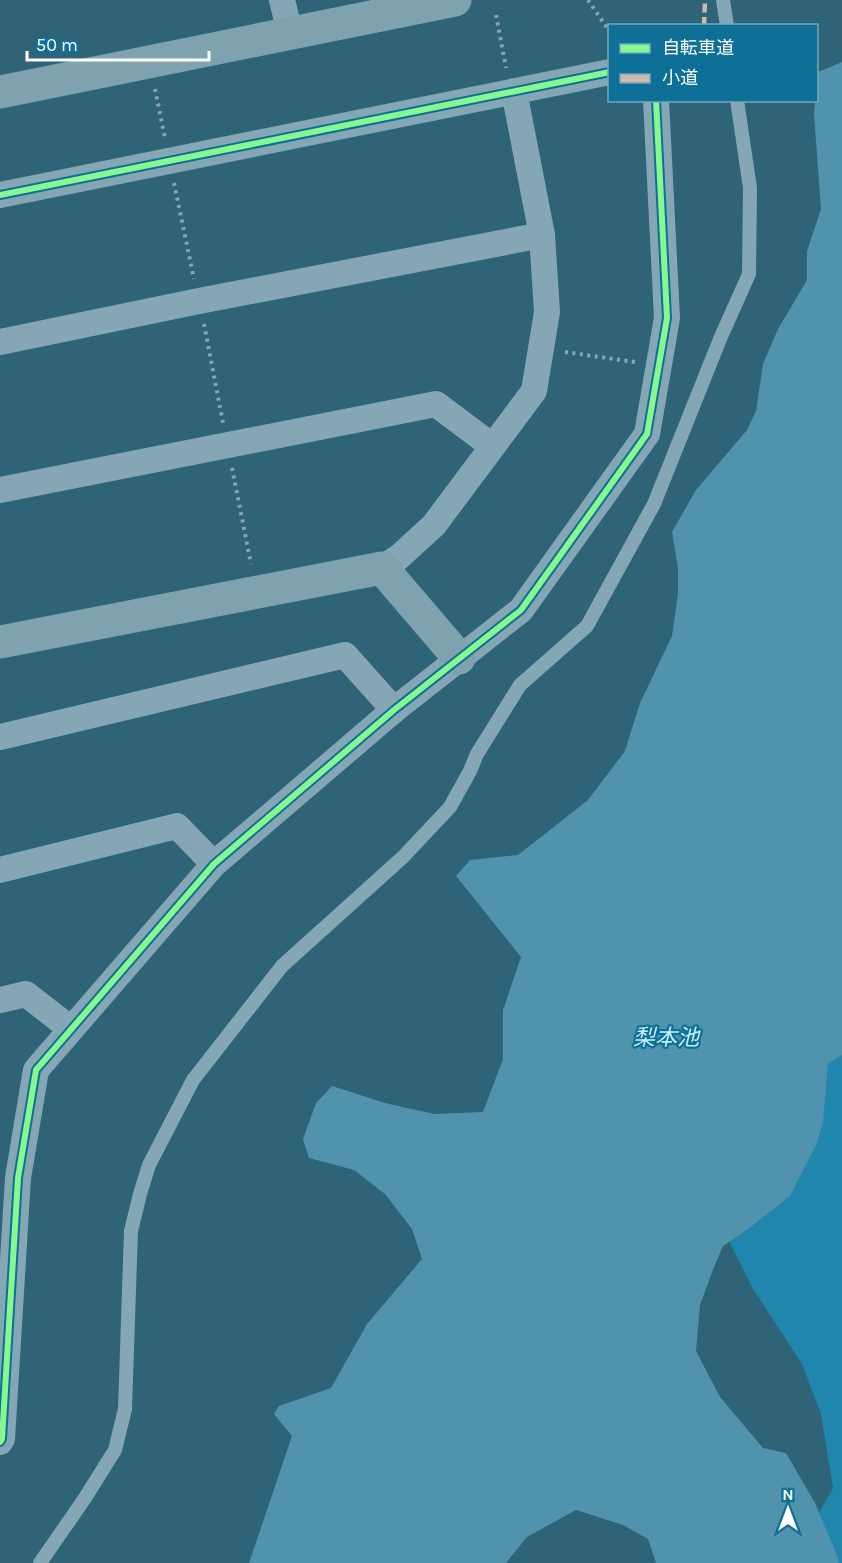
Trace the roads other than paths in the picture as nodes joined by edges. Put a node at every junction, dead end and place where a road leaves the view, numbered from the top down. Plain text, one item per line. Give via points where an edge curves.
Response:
1 (282, 0) edge
2 (455, 0) edge
3 (723, 0) edge
4 (727, 24) edge
5 (290, 33) junction
6 (608, 72) edge
7 (514, 91) junction
8 (0, 92) edge
9 (656, 102) edge
10 (737, 102) edge
11 (0, 195) edge
12 (542, 235) junction
13 (0, 342) edge
14 (492, 446) junction
15 (0, 490) edge
16 (382, 568) junction
17 (0, 642) edge
18 (459, 658) junction
19 (394, 710) junction
20 (0, 737) edge
21 (214, 864) junction
22 (0, 870) edge
23 (0, 1000) edge
24 (71, 1029) junction
25 (9, 1176) edge
26 (0, 1442) edge
27 (40, 1563) edge

1 - 5 street
2 - 5 street
3 - 4 lane
5 - 8 street
6 - 7 street
7 - 11 street
7 - 12 street
9 - 18 street via 667,318 647,434 521,610
10 - 27 lane via 750,188 749,274 654,504 587,626 520,685 450,807 403,856 282,966 193,1080 149,1165 131,1231 125,1409 115,1450
12 - 13 street
12 - 14 street via 547,312 534,391
14 - 15 street via 436,404
14 - 16 street via 434,525
16 - 17 street
16 - 18 street
18 - 19 street
19 - 20 street via 345,655
19 - 21 street
21 - 22 street via 177,826
21 - 24 street
23 - 24 street via 26,994
24 - 25 street via 36,1070
25 - 26 street

